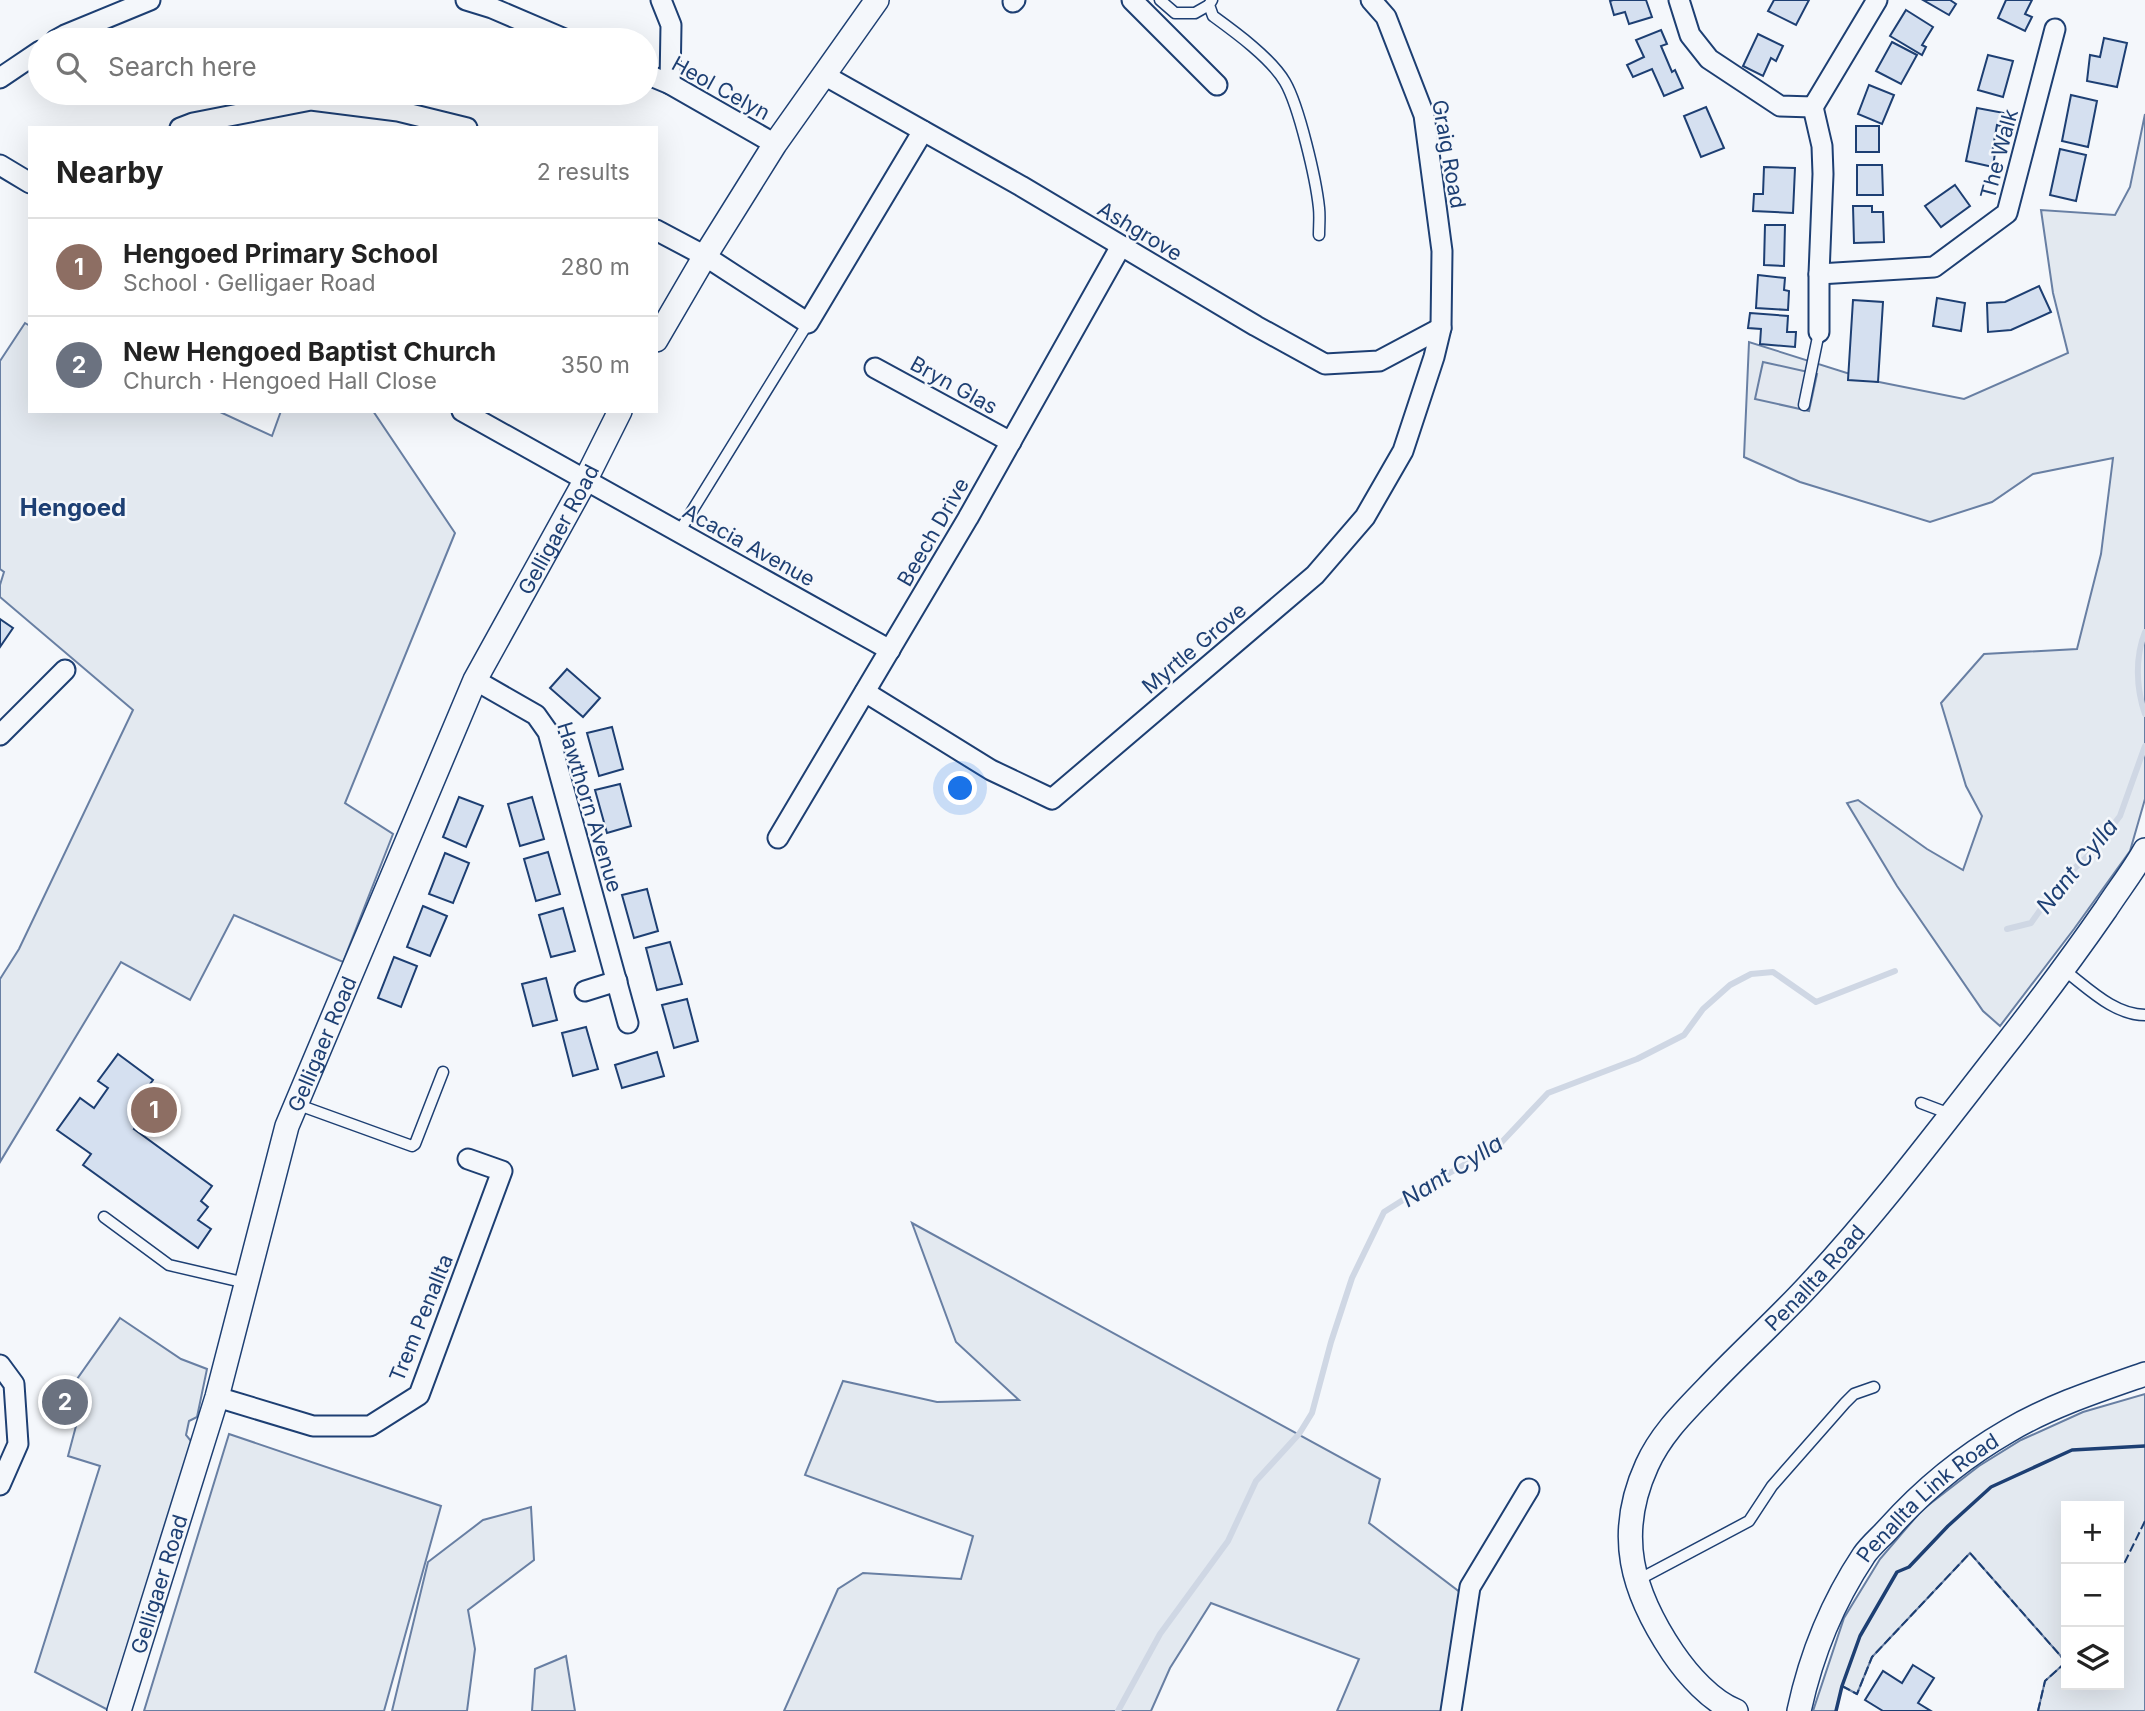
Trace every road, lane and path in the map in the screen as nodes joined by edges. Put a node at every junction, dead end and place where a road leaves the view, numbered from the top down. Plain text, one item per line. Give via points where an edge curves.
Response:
1 (150, 0) edge
2 (466, 0) edge
3 (662, 0) edge
4 (877, 0) edge
5 (1132, 0) edge
6 (1160, 0) edge
7 (1371, 0) edge
8 (1679, 0) edge
9 (1877, 0) edge
10 (1211, 3) edge
11 (82, 28) edge
12 (539, 28) edge
13 (2056, 29) dead end
14 (28, 59) edge
15 (824, 75) junction
16 (0, 78) edge
17 (658, 79) edge
18 (670, 84) junction
19 (1217, 85) dead end
20 (285, 105) edge
21 (350, 105) edge
22 (1813, 107) junction
23 (185, 126) edge
24 (459, 126) edge
25 (923, 131) junction
26 (775, 144) junction
27 (0, 165) edge
28 (28, 182) edge
29 (658, 231) edge
30 (1318, 235) dead end
31 (1121, 246) junction
32 (705, 256) junction
33 (1819, 274) junction
34 (808, 323) junction
35 (1441, 327) junction
36 (1819, 332) joint
37 (658, 337) edge
38 (875, 368) dead end
39 (1804, 405) dead end
40 (466, 413) edge
41 (619, 413) edge
42 (1011, 442) junction
43 (585, 481) junction
44 (679, 533) junction
45 (891, 650) junction
46 (65, 670) dead end
47 (475, 680) junction
48 (865, 692) junction
49 (0, 735) edge
50 (778, 838) dead end
51 (2145, 850) edge
52 (2064, 970) junction
53 (617, 981) junction
54 (585, 991) dead end
55 (2145, 1016) edge
56 (628, 1023) dead end
57 (443, 1072) dead end
58 (1921, 1103) dead end
59 (296, 1104) junction
60 (1951, 1114) junction
61 (468, 1159) dead end
62 (104, 1216) dead end
63 (246, 1283) junction
64 (0, 1365) edge
65 (2145, 1374) edge
66 (1874, 1387) dead end
67 (217, 1397) junction
68 (0, 1485) edge
69 (1529, 1489) dead end
70 (1636, 1581) junction
71 (119, 1711) edge
72 (1451, 1711) edge
73 (1736, 1711) edge
74 (1799, 1711) edge

1 - 11 street
2 - 12 street
3 - 18 street via 671,25
4 - 15 street
5 - 19 street
6 - 10 lane via 1175,13 1195,13
7 - 35 street, Graig Road via 1386,17 1424,115 1442,251
8 - 22 street via 1690,35 1709,60 1780,106
9 - 22 street
10 - 30 lane via 1213,16 1285,82 1311,170 1319,208
13 - 33 street, The Walk via 2007,213 1934,267
14 - 16 street
15 - 25 street, Ashgrove
15 - 26 street
17 - 18 street, Heol Celyn
18 - 26 street, Heol Celyn
20 - 23 street
21 - 24 street
22 - 33 street via 1823,155
25 - 31 street, Ashgrove
25 - 34 street
26 - 32 street
27 - 28 street
29 - 32 street
31 - 35 street, Ashgrove via 1325,364 1379,361
31 - 42 street, Beech Drive
32 - 34 street
32 - 37 street
33 - 36 street
34 - 44 lane
35 - 48 street, Myrtle Grove via 1403,451 1365,517 1315,575 1052,799 991,770
36 - 39 lane
38 - 42 street, Bryn Glas
40 - 43 street, Acacia Avenue
41 - 43 street, Gelligaer Road
42 - 45 street, Beech Drive
43 - 44 street, Acacia Avenue
43 - 47 street, Gelligaer Road
44 - 45 street, Acacia Avenue
45 - 48 street, Beech Drive
46 - 49 street
47 - 53 street, Hawthorn Avenue via 536,715 548,733
47 - 59 street, Gelligaer Road
48 - 50 street, Beech Drive
51 - 52 street, Penallta Road
52 - 55 lane via 2112,1006
52 - 60 street, Penallta Road
53 - 54 street
53 - 56 street, Hawthorn Avenue
57 - 59 lane via 412,1146
58 - 60 lane
59 - 63 street, Gelligaer Road
60 - 70 street, Penallta Road via 1809,1285 1666,1430 1640,1481 1631,1519
61 - 67 street, Trem Penallta via 502,1171 419,1395 370,1426 313,1426
62 - 63 lane via 169,1265
63 - 67 street, Gelligaer Road
64 - 68 street via 14,1384 18,1444
65 - 74 street, Penallta Link Road via 2082,1396 2009,1430 1953,1467 1908,1507 1865,1554 1822,1629
66 - 70 lane via 1854,1394 1845,1403 1772,1486 1749,1521
67 - 71 street, Gelligaer Road
69 - 72 street via 1470,1587
70 - 73 street, Penallta Road via 1651,1619 1684,1669

